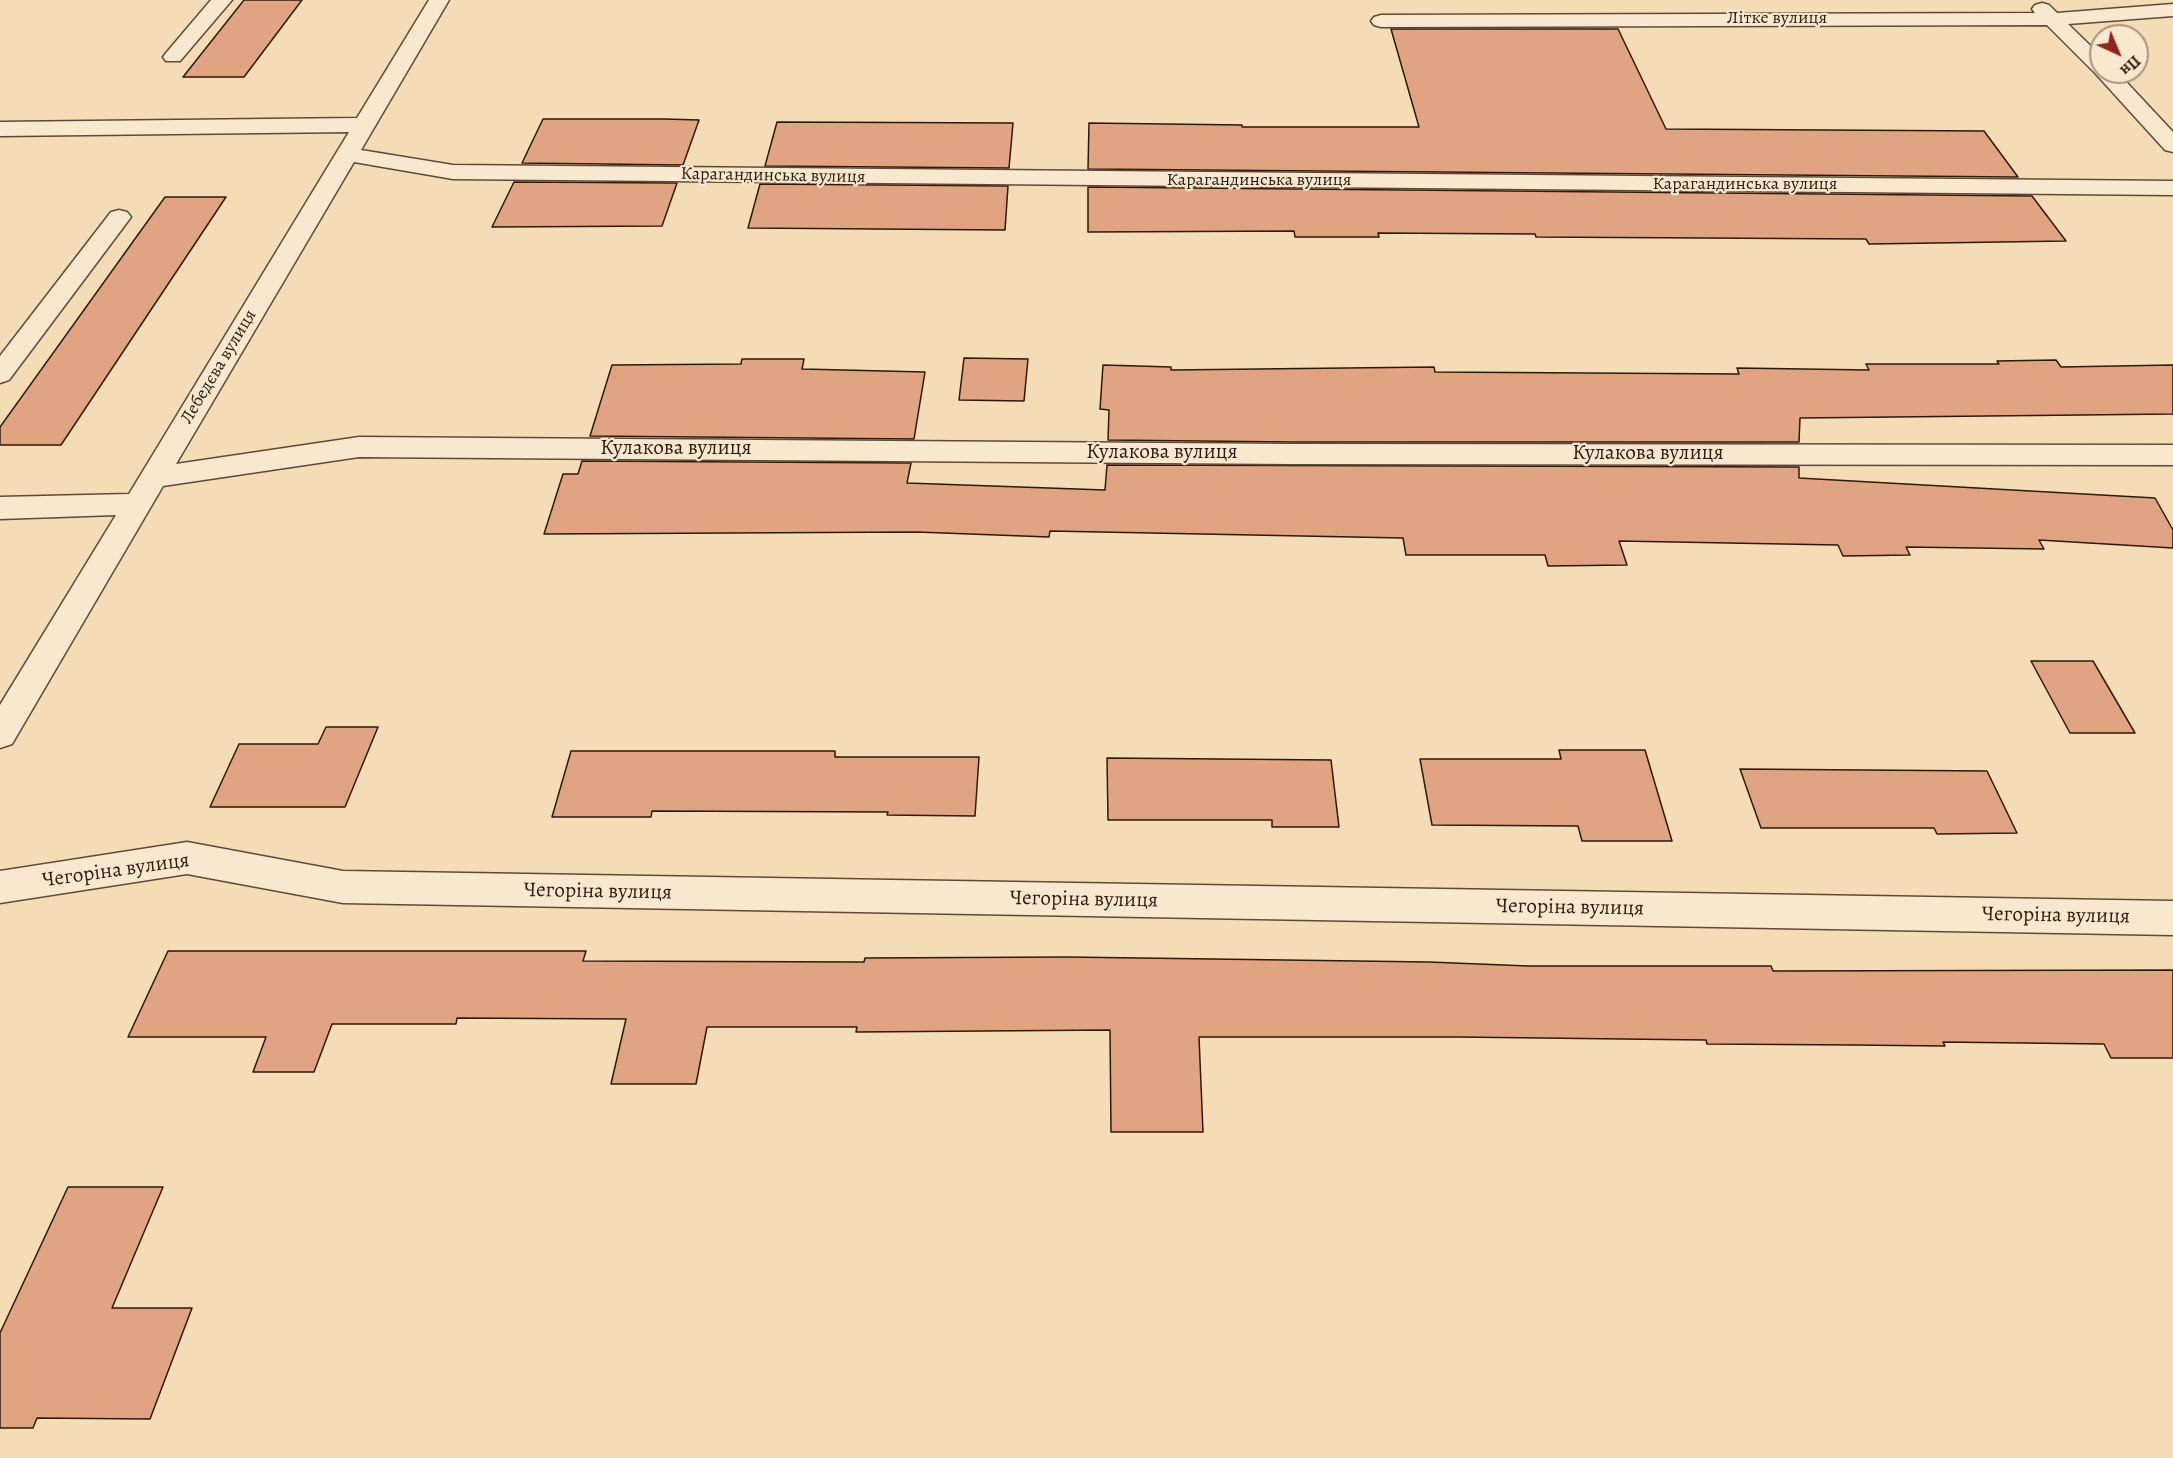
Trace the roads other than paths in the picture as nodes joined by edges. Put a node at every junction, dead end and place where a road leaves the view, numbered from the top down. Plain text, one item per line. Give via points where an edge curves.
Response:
1 (222, 0) edge
2 (439, 0) edge
3 (2031, 0) edge
4 (2173, 10) edge
5 (2053, 18) junction
6 (1381, 21) dead end
7 (2089, 56) edge
8 (173, 57) dead end
9 (2116, 84) edge
10 (364, 124) junction
11 (0, 129) edge
12 (2173, 145) edge
13 (346, 154) junction
14 (2173, 188) edge
15 (119, 217) dead end
16 (0, 374) edge
17 (2173, 455) edge
18 (153, 477) junction
19 (137, 504) junction
20 (0, 508) edge
21 (0, 734) edge
22 (0, 887) edge
23 (2173, 918) edge

1 - 8 street
2 - 10 street, Лебедєва вулиця
3 - 5 street
4 - 5 street, Літке вулиця
5 - 6 street, Літке вулиця
5 - 7 street
9 - 12 street
10 - 11 street
10 - 13 street, Лебедєва вулиця
13 - 14 street, Карагандинська вулиця via 453,172
13 - 18 street, Лебедєва вулиця
15 - 16 street
17 - 18 street, Кулакова вулиця via 359,447
18 - 19 street, Лебедєва вулиця
19 - 20 street
19 - 21 street, Лебедєва вулиця
22 - 23 street, Чегоріна вулиця via 187,858 343,887

